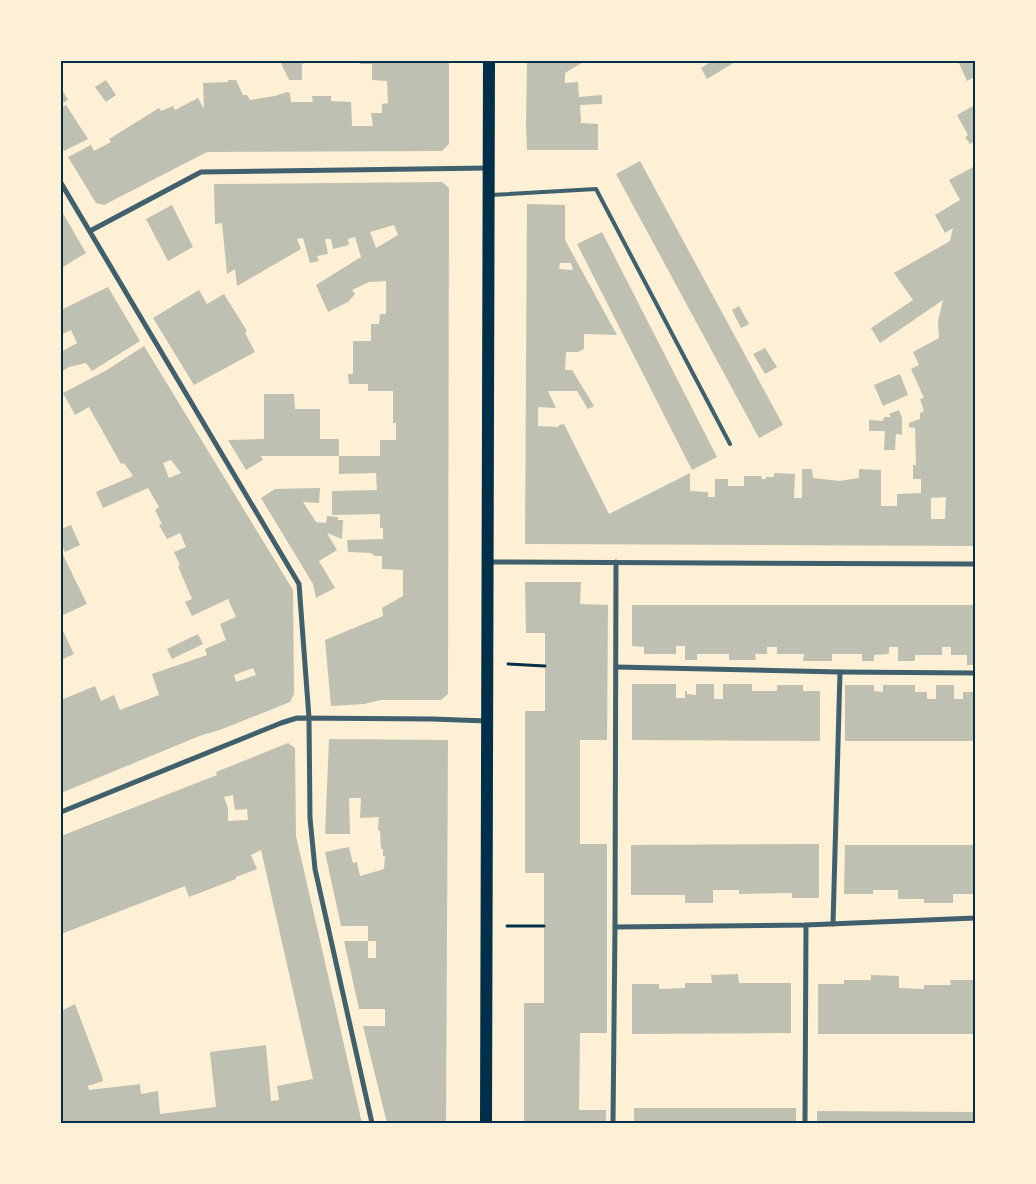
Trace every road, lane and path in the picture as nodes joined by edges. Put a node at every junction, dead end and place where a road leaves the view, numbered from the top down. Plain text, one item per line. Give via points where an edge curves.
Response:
1 (489, 61) edge
2 (488, 168) junction
3 (61, 183) edge
4 (488, 195) junction
5 (90, 231) junction
6 (730, 444) dead end
7 (488, 562) junction
8 (616, 562) junction
9 (975, 564) edge
10 (487, 664) junction
11 (545, 666) dead end
12 (616, 666) junction
13 (840, 672) junction
14 (975, 673) edge
15 (309, 718) junction
16 (487, 721) junction
17 (61, 812) edge
18 (975, 918) edge
19 (833, 924) junction
20 (806, 925) junction
21 (487, 926) junction
22 (544, 926) dead end
23 (615, 927) junction
24 (372, 1123) edge
25 (486, 1123) edge
26 (613, 1123) edge
27 (805, 1123) edge

1 - 2 main road
2 - 4 main road
2 - 5 street via 201,172
3 - 5 street
4 - 6 lane via 596,190
4 - 7 main road
5 - 15 street via 299,584
7 - 8 street
7 - 10 main road
8 - 9 street
8 - 12 street
10 - 11 path
10 - 16 main road
12 - 13 street
12 - 23 street
13 - 14 street
13 - 19 street
15 - 16 street
15 - 17 street via 281,723
15 - 24 street via 310,818 315,869
16 - 21 main road
18 - 19 street
19 - 20 street
20 - 23 street
20 - 27 street
21 - 22 path
21 - 25 main road
23 - 26 street

